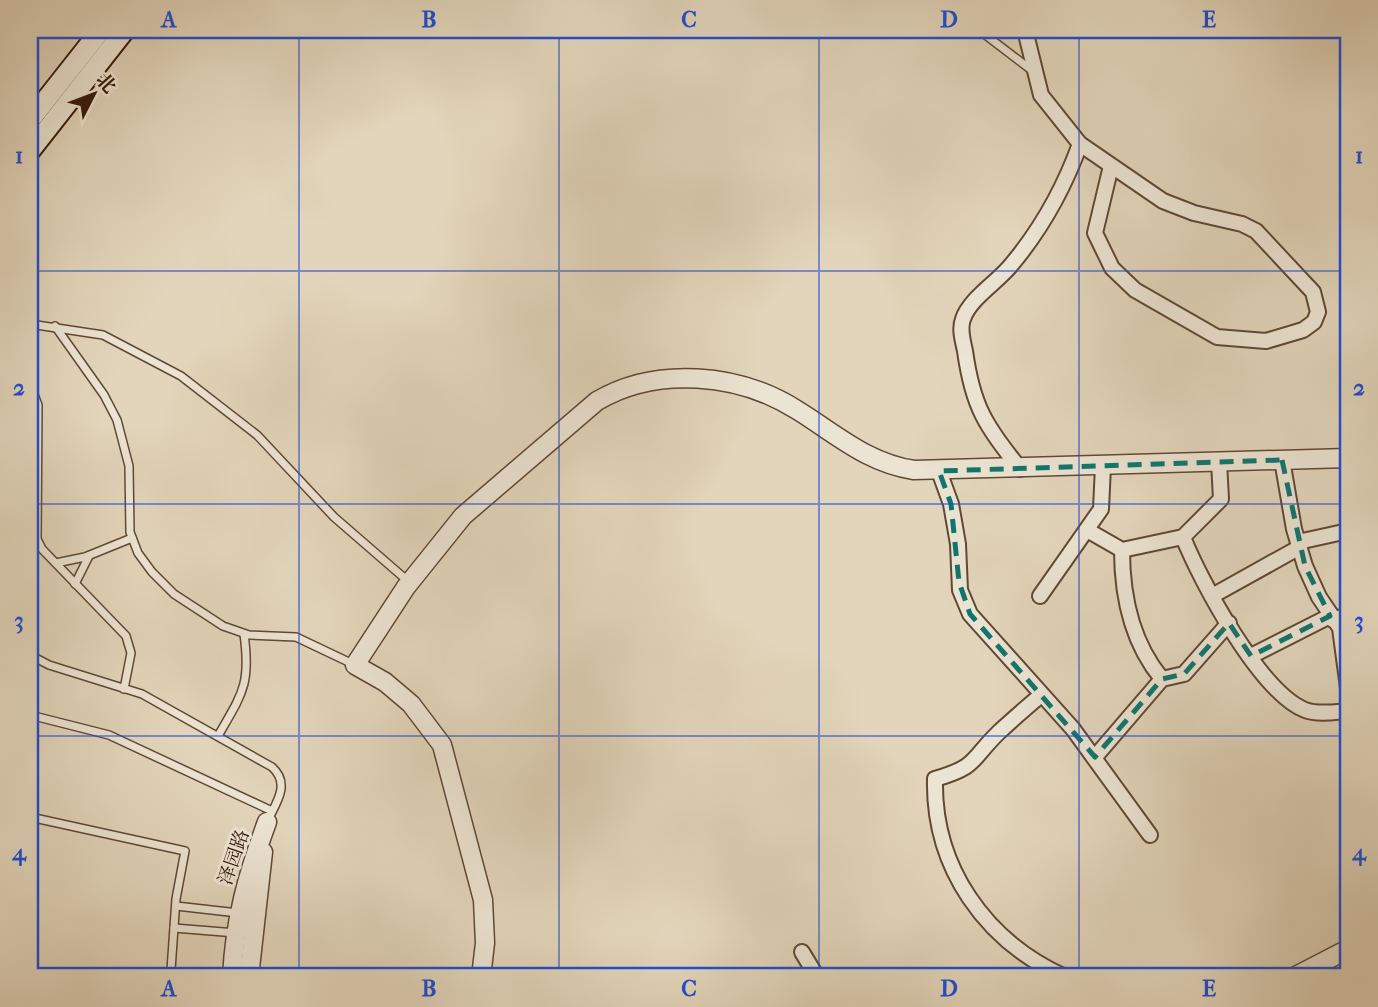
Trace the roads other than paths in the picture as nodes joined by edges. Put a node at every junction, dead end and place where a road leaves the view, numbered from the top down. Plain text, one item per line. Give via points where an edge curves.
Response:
1 (101, 30) edge
2 (125, 30) edge
3 (979, 30) edge
4 (1025, 30) edge
5 (1035, 73) junction
6 (30, 120) edge
7 (1080, 144) junction
8 (30, 151) edge
9 (1111, 166) junction
10 (30, 324) edge
11 (55, 326) junction
12 (30, 383) edge
13 (1348, 458) edge
14 (1282, 460) junction
15 (1219, 462) junction
16 (1103, 466) junction
17 (1020, 468) junction
18 (939, 471) junction
19 (1087, 530) junction
20 (1348, 531) edge
21 (1183, 537) junction
22 (132, 538) junction
23 (1299, 545) junction
24 (1122, 550) junction
25 (89, 555) junction
26 (56, 563) junction
27 (409, 583) junction
28 (75, 584) junction
29 (1040, 596) dead end
30 (1212, 596) junction
31 (1348, 615) edge
32 (1332, 618) junction
33 (1229, 624) junction
34 (244, 634) junction
35 (30, 654) edge
36 (1251, 656) junction
37 (355, 665) junction
38 (1162, 679) junction
39 (1348, 688) edge
40 (124, 689) junction
41 (1041, 695) junction
42 (1348, 711) edge
43 (30, 715) edge
44 (218, 736) junction
45 (1095, 757) junction
46 (30, 817) edge
47 (270, 817) junction
48 (1150, 835) dead end
49 (176, 906) junction
50 (238, 913) junction
51 (174, 928) junction
52 (236, 933) junction
53 (1348, 949) edge
54 (802, 952) dead end
55 (166, 977) edge
56 (232, 977) edge
57 (249, 977) edge
58 (481, 977) edge
59 (817, 977) edge
60 (1065, 977) edge
61 (1294, 977) edge

1 - 6 main road
2 - 8 main road
3 - 5 lane
4 - 5 street
5 - 7 street via 1046,106
7 - 9 street
7 - 17 street via 1038,229 961,322 977,408
9 - 9 street via 1163,201 1256,231 1313,292 1318,312 1314,322 1266,341 1217,337 1135,290 1112,268 1095,233
10 - 11 lane
11 - 22 lane via 104,395 122,433 129,466
11 - 27 lane via 121,342 207,394 257,435 334,517
12 - 26 lane via 38,405 35,532 39,545
13 - 14 street
14 - 15 street
14 - 23 street
15 - 16 street
15 - 21 street via 1221,499
16 - 17 street
16 - 19 street via 1104,500
17 - 18 street
18 - 27 street via 898,468 867,457 795,408 740,386 690,379 639,383 597,401 536,451 463,516
18 - 41 street via 951,504 966,607
19 - 24 street
19 - 29 street
20 - 23 street
21 - 24 street
21 - 30 street
22 - 25 lane
22 - 34 lane via 145,563 174,594 210,619
23 - 30 street
23 - 32 street
24 - 38 street via 1128,611
25 - 26 lane
25 - 28 lane
26 - 28 lane
27 - 37 street
28 - 40 lane via 129,642 131,659
30 - 33 street
31 - 32 street
32 - 36 street
32 - 39 street via 1344,643
33 - 36 street
33 - 38 street via 1184,674
34 - 37 lane via 296,637
34 - 44 lane via 245,685
35 - 40 lane via 49,665
36 - 42 street via 1282,696 1295,705 1310,712
37 - 58 street via 405,698 442,745 483,900
38 - 45 street
40 - 44 lane
41 - 45 street
41 - 60 street via 996,734 976,761 935,779 936,811 946,857 981,914 1024,956
43 - 47 lane via 108,735
44 - 47 lane via 277,771 283,788
45 - 48 street
46 - 49 lane via 185,851
47 - 50 street, 泽园路 via 245,880
47 - 57 street, 泽园路
49 - 50 lane
49 - 51 lane
50 - 52 street, 泽园路
51 - 52 lane
51 - 55 lane via 171,970
52 - 56 street, 泽园路
53 - 61 street
54 - 59 street

